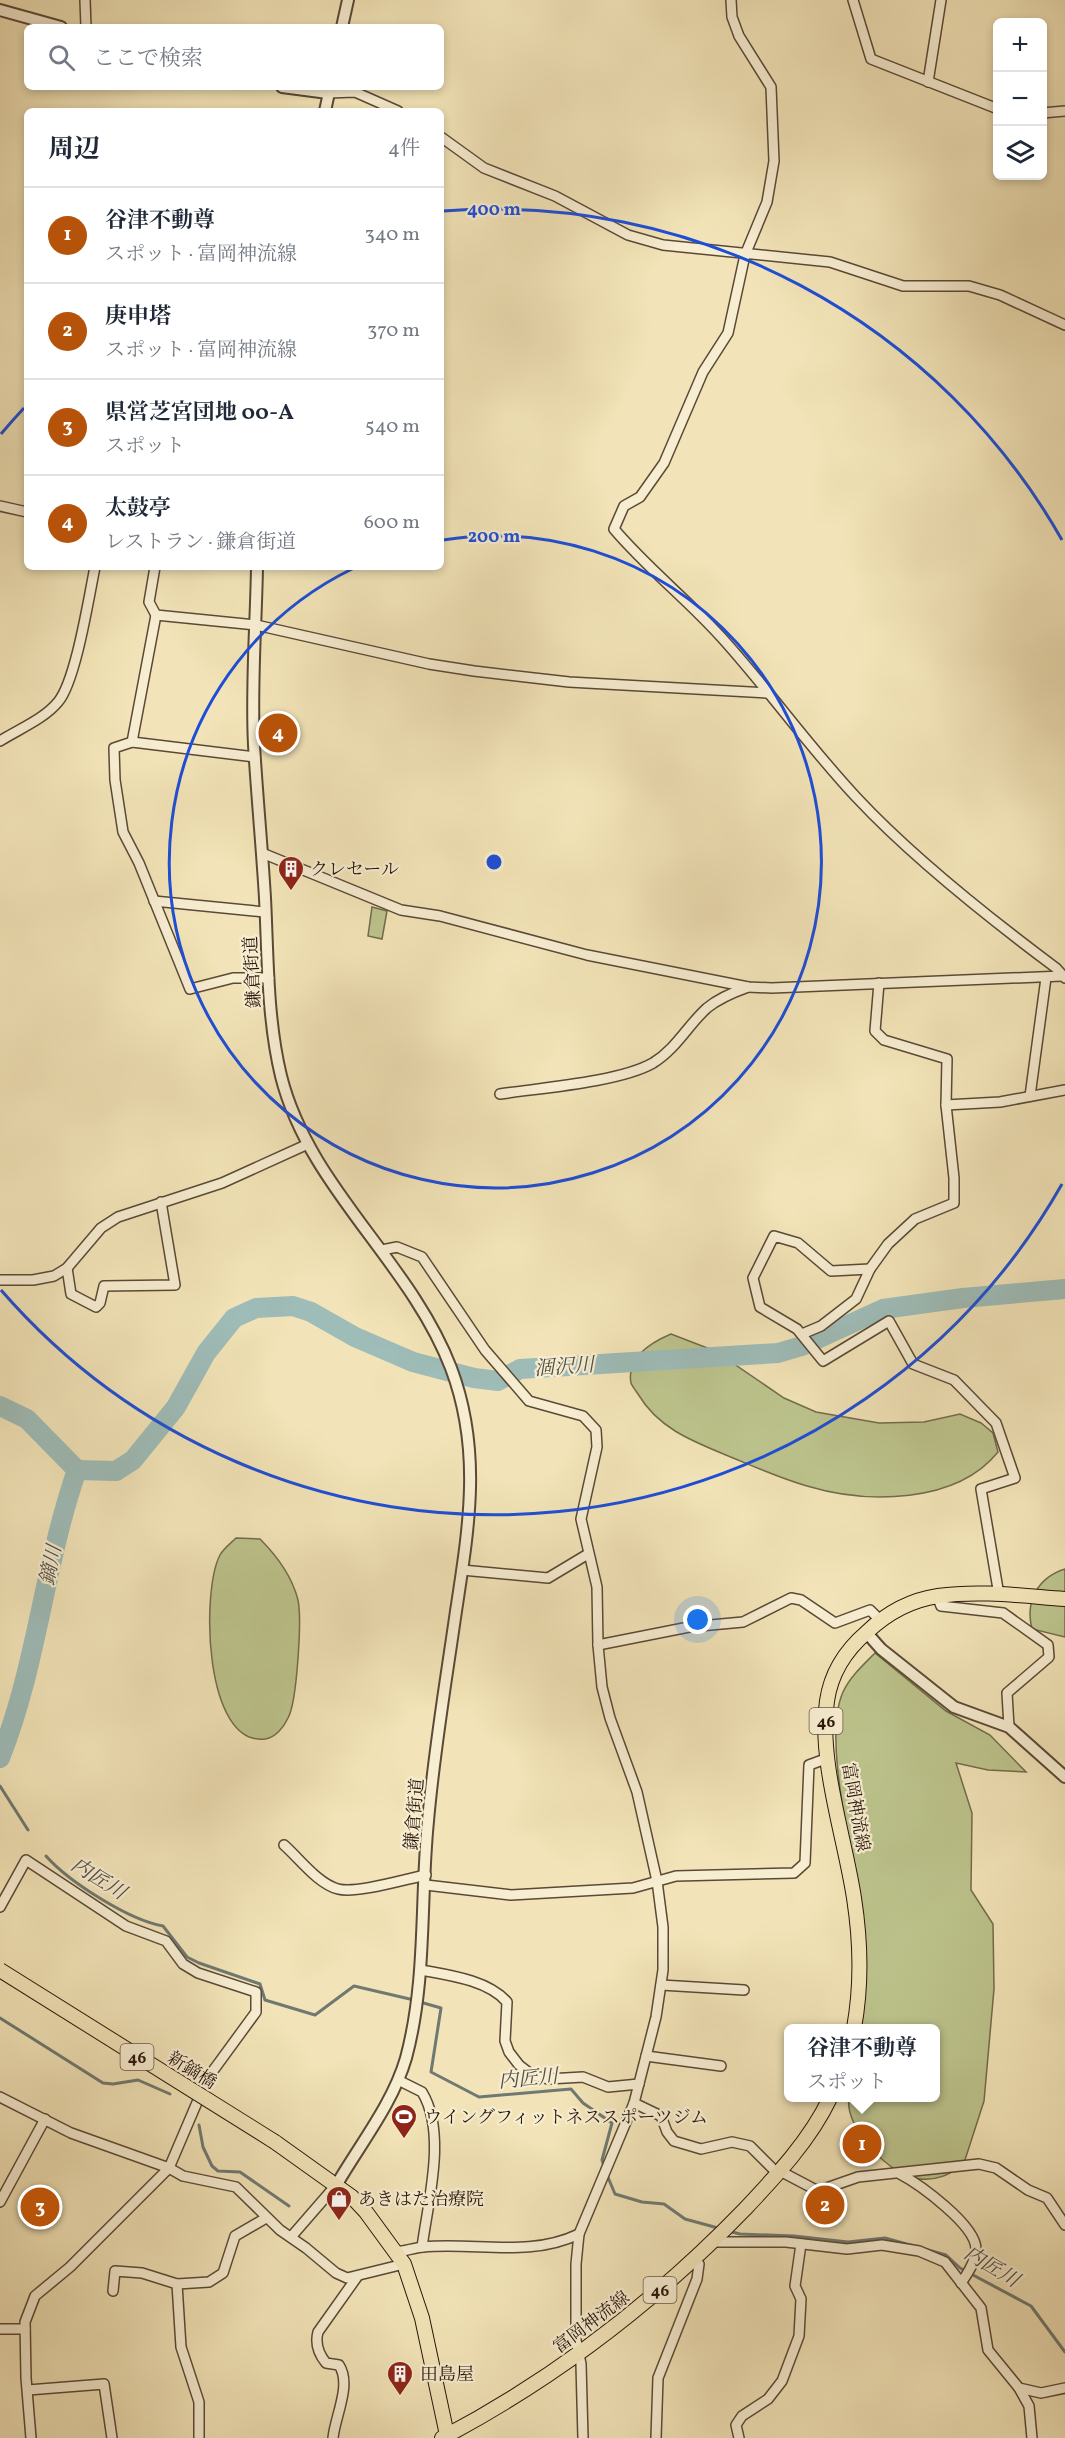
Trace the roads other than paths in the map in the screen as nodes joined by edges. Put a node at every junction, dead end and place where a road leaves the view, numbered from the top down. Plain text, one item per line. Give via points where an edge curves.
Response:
1 (86, 0) edge
2 (348, 0) edge
3 (731, 0) edge
4 (853, 0) edge
5 (941, 0) edge
6 (0, 10) edge
7 (50, 24) edge
8 (86, 24) edge
9 (343, 24) edge
10 (928, 82) junction
11 (329, 90) edge
12 (993, 107) edge
13 (326, 108) edge
14 (391, 108) edge
15 (1065, 111) edge
16 (1047, 113) edge
17 (444, 139) edge
18 (745, 255) junction
19 (1065, 325) edge
20 (0, 506) edge
21 (24, 511) edge
22 (94, 570) edge
23 (154, 570) edge
24 (257, 570) edge
25 (156, 615) junction
26 (256, 625) junction
27 (767, 693) junction
28 (0, 741) edge
29 (132, 742) junction
30 (255, 757) junction
31 (262, 853) junction
32 (154, 901) junction
33 (265, 912) junction
34 (1065, 962) edge
35 (1061, 974) edge
36 (269, 978) junction
37 (1046, 978) junction
38 (879, 983) junction
39 (748, 987) junction
40 (1065, 1090) edge
41 (500, 1094) dead end
42 (1030, 1096) junction
43 (946, 1105) junction
44 (308, 1144) junction
45 (162, 1202) junction
46 (382, 1250) junction
47 (67, 1268) junction
48 (870, 1269) junction
49 (0, 1280) edge
50 (802, 1334) junction
51 (588, 1554) junction
52 (462, 1570) junction
53 (999, 1595) junction
54 (937, 1596) junction
55 (1065, 1599) edge
56 (880, 1620) junction
57 (866, 1632) junction
58 (598, 1645) junction
59 (1008, 1727) junction
60 (828, 1758) junction
61 (1065, 1777) edge
62 (284, 1845) dead end
63 (426, 1880) junction
64 (657, 1881) junction
65 (0, 1907) edge
66 (0, 1970) edge
67 (421, 1970) junction
68 (661, 1985) junction
69 (744, 1990) dead end
70 (854, 2024) edge
71 (646, 2056) junction
72 (721, 2066) dead end
73 (398, 2080) junction
74 (639, 2085) junction
75 (0, 2097) edge
76 (827, 2102) edge
77 (634, 2103) junction
78 (45, 2119) junction
79 (169, 2168) junction
80 (779, 2172) junction
81 (900, 2173) junction
82 (337, 2184) junction
83 (0, 2202) edge
84 (266, 2218) junction
85 (1065, 2225) edge
86 (579, 2234) junction
87 (291, 2237) junction
88 (713, 2242) junction
89 (801, 2244) junction
90 (422, 2247) junction
91 (396, 2252) junction
92 (695, 2259) junction
93 (404, 2264) junction
94 (357, 2277) junction
95 (177, 2283) junction
96 (961, 2283) junction
97 (113, 2291) dead end
98 (0, 2329) edge
99 (25, 2329) junction
100 (578, 2356) junction
101 (1019, 2388) junction
102 (1065, 2388) edge
103 (28, 2390) junction
104 (446, 2437) edge
105 (31, 2438) edge
106 (112, 2438) edge
107 (199, 2438) edge
108 (333, 2438) edge
109 (583, 2438) edge
110 (656, 2438) edge
111 (739, 2438) edge
112 (1032, 2438) edge

1 - 8 street
2 - 9 street
3 - 18 street via 739,36 771,87 772,97 772,171 767,202
4 - 10 street via 871,59
5 - 10 street
6 - 7 street
10 - 12 street
11 - 13 street
11 - 14 street via 355,92
15 - 16 street
17 - 18 street via 484,168 555,196 628,234 663,245
18 - 19 street via 830,262 903,285 969,286 1000,295
18 - 27 street via 728,333 703,372 664,463 640,497 624,506 614,529 722,638
20 - 21 street
22 - 28 street via 74,662 60,700
23 - 25 street via 149,602
24 - 26 street, 鎌倉街道
25 - 26 street
25 - 29 street
26 - 27 street via 474,671 569,682
26 - 30 street, 鎌倉街道
27 - 35 street via 859,800 986,915
29 - 30 street
29 - 32 street via 114,748 115,780 123,832
30 - 31 street, 鎌倉街道
31 - 33 street, 鎌倉街道
31 - 39 street via 401,910 440,916 587,955
32 - 33 street
32 - 36 street via 190,989 233,978
33 - 36 street, 鎌倉街道
34 - 35 street
35 - 37 street
36 - 44 street, 鎌倉街道 via 273,1040 282,1081
37 - 38 street
37 - 42 street
38 - 39 street
38 - 43 street via 875,1031 884,1040 947,1059
39 - 41 street via 710,1005 678,1042 654,1062 633,1072
40 - 42 street
42 - 43 street
43 - 48 street via 954,1203 915,1219 888,1244
44 - 45 street via 222,1183
44 - 46 street, 鎌倉街道 via 332,1185
45 - 47 street via 118,1217 101,1228
45 - 47 street via 175,1285 104,1286 96,1307 71,1294
46 - 51 street via 397,1247 422,1257 485,1350 529,1401 583,1416 596,1430 597,1447 581,1519
46 - 52 street, 鎌倉街道 via 435,1331 452,1371 469,1430 472,1472
47 - 49 street via 54,1276 33,1280
48 - 50 street via 856,1299 821,1326
48 - 50 street via 831,1271 798,1243 774,1236 753,1278 760,1307
50 - 53 street via 823,1361 889,1321 913,1364 954,1380 996,1423 1015,1478 981,1489
51 - 52 street via 548,1578
51 - 58 street via 597,1587
52 - 63 street, 鎌倉街道 via 427,1824
53 - 54 main road, 富岡神流線 / 46
53 - 55 main road, 富岡神流線 / 46
54 - 56 main road, 富岡神流線 / 46 via 912,1602
54 - 59 street via 941,1606 1004,1613 1048,1645 1049,1657 1007,1693
56 - 57 main road, 富岡神流線 / 46
56 - 58 street via 870,1611 835,1623 801,1600 791,1598 743,1622 689,1627
57 - 59 street via 881,1649 954,1707
57 - 60 main road, 富岡神流線 / 46 via 840,1662 832,1680 826,1701
58 - 64 street via 602,1687 638,1792
59 - 61 street
60 - 64 street via 809,1765 805,1863 794,1873 676,1876
60 - 70 main road, 富岡神流線 / 46 via 854,1897 861,1959
62 - 63 street via 338,1889
63 - 64 street via 511,1895 633,1888
63 - 67 street, 鎌倉街道
64 - 68 street via 663,1928
65 - 79 street via 26,1860 126,1926 166,1941 183,1964 198,1973 256,1992 256,2012 207,2079
66 - 82 main road, 新鏑橋 / 46, bridge
67 - 73 street, 鎌倉街道 via 406,2057
67 - 74 street via 453,1976 499,1993 507,2002 505,2041 509,2052 532,2075 548,2079 583,2077 608,2087
68 - 69 street
68 - 71 street
71 - 72 street
71 - 74 street
73 - 82 street, 鎌倉街道
73 - 90 street via 422,2092 433,2117 434,2147
74 - 77 street
75 - 78 street
76 - 80 main road, 富岡神流線 / 46
77 - 80 street via 662,2116 674,2141 701,2149 732,2142 750,2146
77 - 86 street
78 - 79 street via 71,2133
78 - 83 street
79 - 84 street via 183,2176 236,2187
79 - 99 street via 70,2267 35,2296
80 - 81 street via 818,2192 858,2177
80 - 88 main road, 富岡神流線 / 46
81 - 85 street via 979,2164 996,2168 1052,2202
81 - 96 street via 958,2218 971,2236 976,2249 974,2260
82 - 87 street
82 - 91 main road, 46 via 366,2212
84 - 87 street
84 - 95 street via 235,2236 223,2273 209,2282
86 - 90 street via 563,2242 518,2249
86 - 100 street
87 - 94 street via 336,2273
88 - 89 street
88 - 92 main road, 富岡神流線 / 46
89 - 96 street via 847,2249 882,2245 919,2251 945,2262
89 - 111 street via 795,2286 801,2299 799,2336 782,2381 768,2399 742,2416 736,2426
90 - 91 street
91 - 93 main road, 46
92 - 100 main road, 富岡神流線 / 46 via 636,2312
92 - 110 street via 699,2264 698,2279 658,2378
93 - 94 street
93 - 104 main road, 46 via 422,2318
94 - 108 street via 316,2340 326,2362 339,2365 344,2372
95 - 97 street via 142,2273 115,2271
95 - 107 street via 181,2348 200,2402
96 - 101 street via 981,2308 988,2350
98 - 99 street
99 - 103 street
100 - 104 main road, 富岡神流線 / 46
100 - 109 street
101 - 102 street via 1041,2393
101 - 112 street via 1029,2406
103 - 105 street
103 - 106 street via 104,2384

